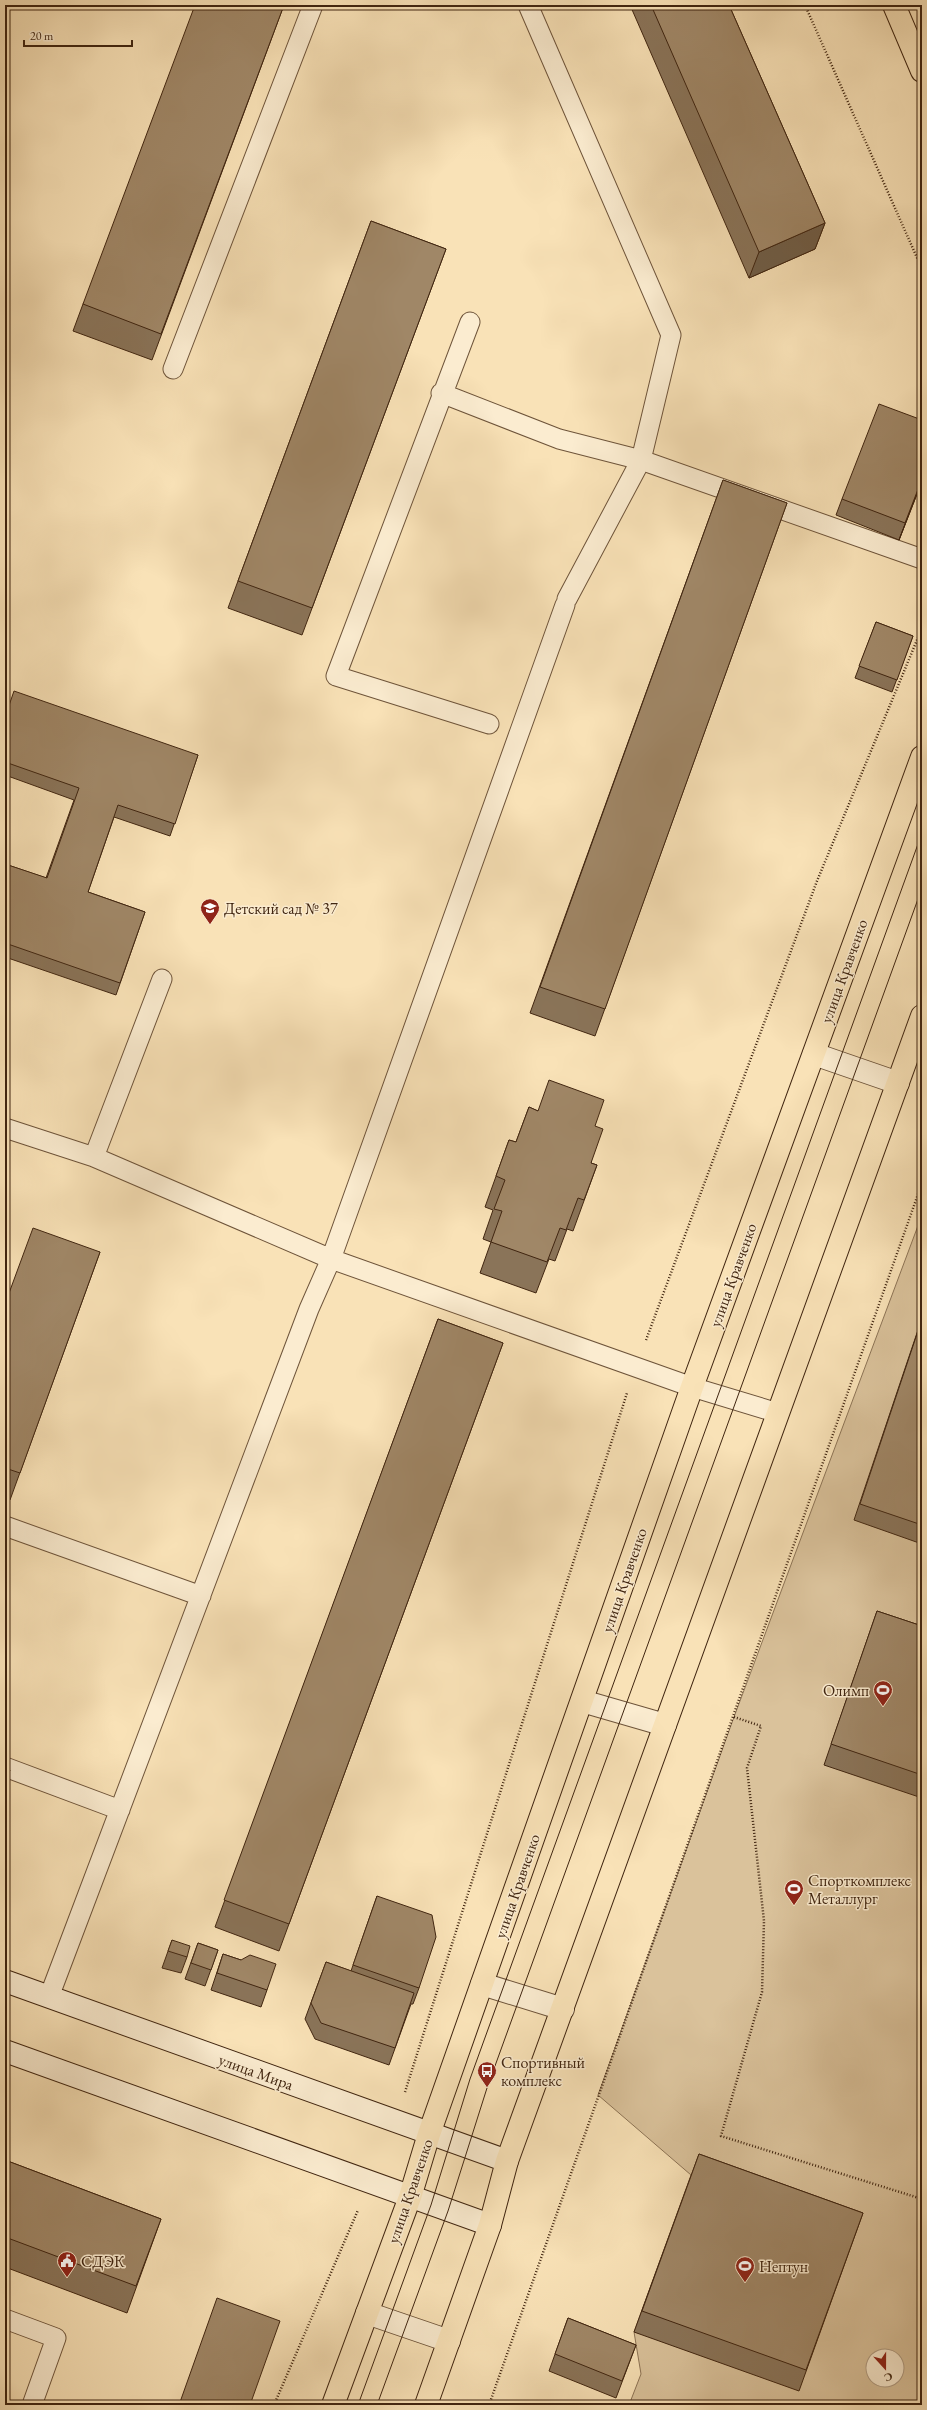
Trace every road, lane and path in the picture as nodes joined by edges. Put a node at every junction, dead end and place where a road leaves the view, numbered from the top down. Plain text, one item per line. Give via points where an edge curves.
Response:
1 (313, 5) edge
2 (528, 5) edge
3 (806, 5) edge
4 (894, 5) edge
5 (922, 71) edge
6 (922, 269) edge
7 (470, 322) dead end
8 (173, 369) dead end
9 (441, 393) junction
10 (641, 460) junction
11 (922, 559) edge
12 (922, 628) edge
13 (489, 724) dead end
14 (922, 757) edge
15 (162, 979) dead end
16 (922, 1016) edge
17 (814, 1054) junction
18 (898, 1083) junction
19 (5, 1128) edge
20 (94, 1157) junction
21 (922, 1183) edge
22 (331, 1259) junction
23 (635, 1367) junction
24 (692, 1387) junction
25 (778, 1413) junction
26 (5, 1526) edge
27 (201, 1596) junction
28 (582, 1701) junction
29 (734, 1717) junction
30 (665, 1725) junction
31 (5, 1767) edge
32 (120, 1810) junction
33 (5, 1981) edge
34 (482, 1984) junction
35 (50, 1997) junction
36 (563, 2009) junction
37 (5, 2051) edge
38 (395, 2122) junction
39 (429, 2134) junction
40 (507, 2161) junction
41 (370, 2183) junction
42 (410, 2197) junction
43 (922, 2199) edge
44 (490, 2225) junction
45 (367, 2313) junction
46 (5, 2319) edge
47 (449, 2341) junction
48 (32, 2405) edge
49 (274, 2405) edge
50 (333, 2405) edge
51 (426, 2405) edge
52 (489, 2405) edge

1 - 8 lane
2 - 10 lane via 671,335
3 - 6 path
4 - 5 main road
7 - 9 lane
9 - 10 lane via 560,439
9 - 13 lane via 336,676
10 - 11 lane
10 - 22 lane via 566,602
12 - 23 path via 817,881
14 - 17 main road, улица Кравченко
15 - 20 lane
16 - 18 main road
17 - 18 street
17 - 24 main road, улица Кравченко
18 - 25 main road
19 - 20 lane
20 - 22 lane
21 - 29 path
22 - 23 lane
22 - 27 lane via 309,1309
23 - 24 lane
23 - 38 path
24 - 25 lane
24 - 28 main road, улица Кравченко
25 - 30 main road
26 - 27 lane
27 - 32 lane
28 - 30 street
28 - 34 main road, улица Кравченко
29 - 43 path via 761,1726 747,1768 764,1921 762,1992 721,2136
29 - 52 path
30 - 36 main road
31 - 32 lane
32 - 35 lane
33 - 35 street, улица Мира
34 - 36 street
34 - 39 main road, улица Кравченко
35 - 38 street, улица Мира
36 - 40 main road
37 - 41 street
38 - 39 street, улица Мира
39 - 40 street, улица Мира
39 - 42 main road, улица Кравченко
40 - 44 main road
41 - 42 street
41 - 49 path
42 - 44 street
42 - 45 main road, улица Кравченко
44 - 47 main road
45 - 47 street
45 - 50 main road, улица Кравченко
46 - 48 lane via 56,2338
47 - 51 main road

